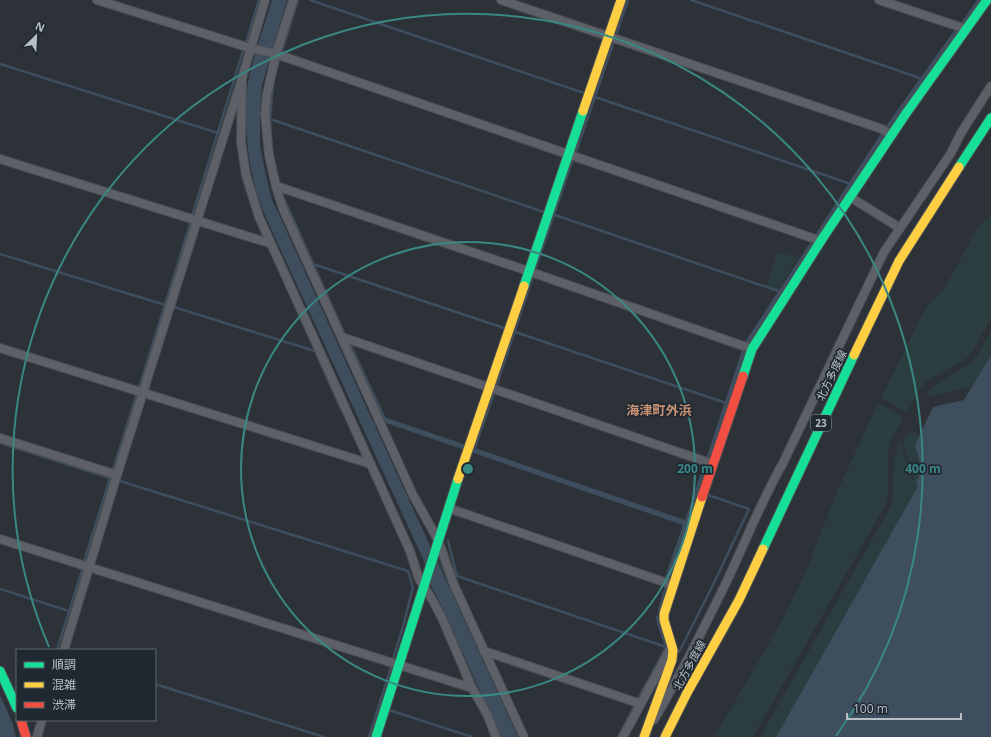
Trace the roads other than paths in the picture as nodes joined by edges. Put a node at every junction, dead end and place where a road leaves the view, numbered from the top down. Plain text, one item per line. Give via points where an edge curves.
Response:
1 (97, 0) edge
2 (265, 0) edge
3 (293, 0) edge
4 (502, 0) edge
5 (621, 0) edge
6 (879, 0) edge
7 (986, 0) edge
8 (966, 30) junction
9 (608, 36) junction
10 (252, 48) junction
11 (275, 54) junction
12 (242, 78) junction
13 (991, 86) edge
14 (991, 118) edge
15 (892, 135) junction
16 (568, 154) junction
17 (0, 159) edge
18 (276, 186) junction
19 (850, 197) junction
20 (197, 220) junction
21 (900, 228) junction
22 (821, 241) junction
23 (269, 243) junction
24 (528, 271) junction
25 (342, 337) junction
26 (0, 348) edge
27 (752, 349) junction
28 (489, 387) junction
29 (143, 393) junction
30 (0, 438) edge
31 (371, 464) junction
32 (713, 464) junction
33 (117, 475) junction
34 (448, 508) junction
35 (0, 539) edge
36 (437, 542) junction
37 (90, 567) junction
38 (424, 585) junction
39 (673, 585) junction
40 (672, 646) junction
41 (64, 649) edge
42 (484, 651) junction
43 (398, 664) junction
44 (0, 671) edge
45 (472, 688) junction
46 (641, 704) junction
47 (16, 706) edge
48 (21, 721) edge
49 (42, 721) edge
50 (28, 736) edge
51 (37, 737) edge
52 (376, 737) edge
53 (496, 737) edge
54 (524, 737) edge
55 (623, 737) edge
56 (644, 737) edge
57 (665, 737) edge

1 - 10 street
2 - 10 street
3 - 11 street
4 - 9 street
5 - 9 street
6 - 8 street
7 - 8 street
8 - 15 street
9 - 15 street via 882,129
9 - 16 street
10 - 11 street
10 - 12 street
11 - 16 street
11 - 18 street via 265,114 269,155
12 - 20 street
12 - 23 street via 241,129 246,175
13 - 21 street via 951,153
14 - 57 street, 北方多度線 / 23 via 899,261 739,600
15 - 19 street
16 - 22 street
16 - 24 street
17 - 20 street
18 - 24 street
18 - 25 street via 283,209
19 - 21 street
19 - 22 street
20 - 23 street
20 - 29 street
21 - 56 street via 884,252 783,463 767,491 721,593
22 - 27 street
23 - 31 street
24 - 27 street
24 - 28 street
25 - 28 street
25 - 36 street via 413,495
26 - 29 street
27 - 32 street
28 - 32 street
28 - 34 street
29 - 31 street
29 - 33 street
30 - 33 street
31 - 38 street via 410,551 419,579
32 - 39 street
33 - 37 street
34 - 36 street
34 - 39 street
35 - 37 street
36 - 38 street
36 - 42 street
37 - 41 street
37 - 43 street
38 - 43 street
38 - 45 street via 442,618
39 - 40 street via 664,614
40 - 46 street
40 - 56 street via 672,660
42 - 46 street
42 - 54 street
43 - 45 street
43 - 52 street
44 - 47 street
45 - 53 street via 487,714
46 - 55 street
48 - 50 street
49 - 51 street

